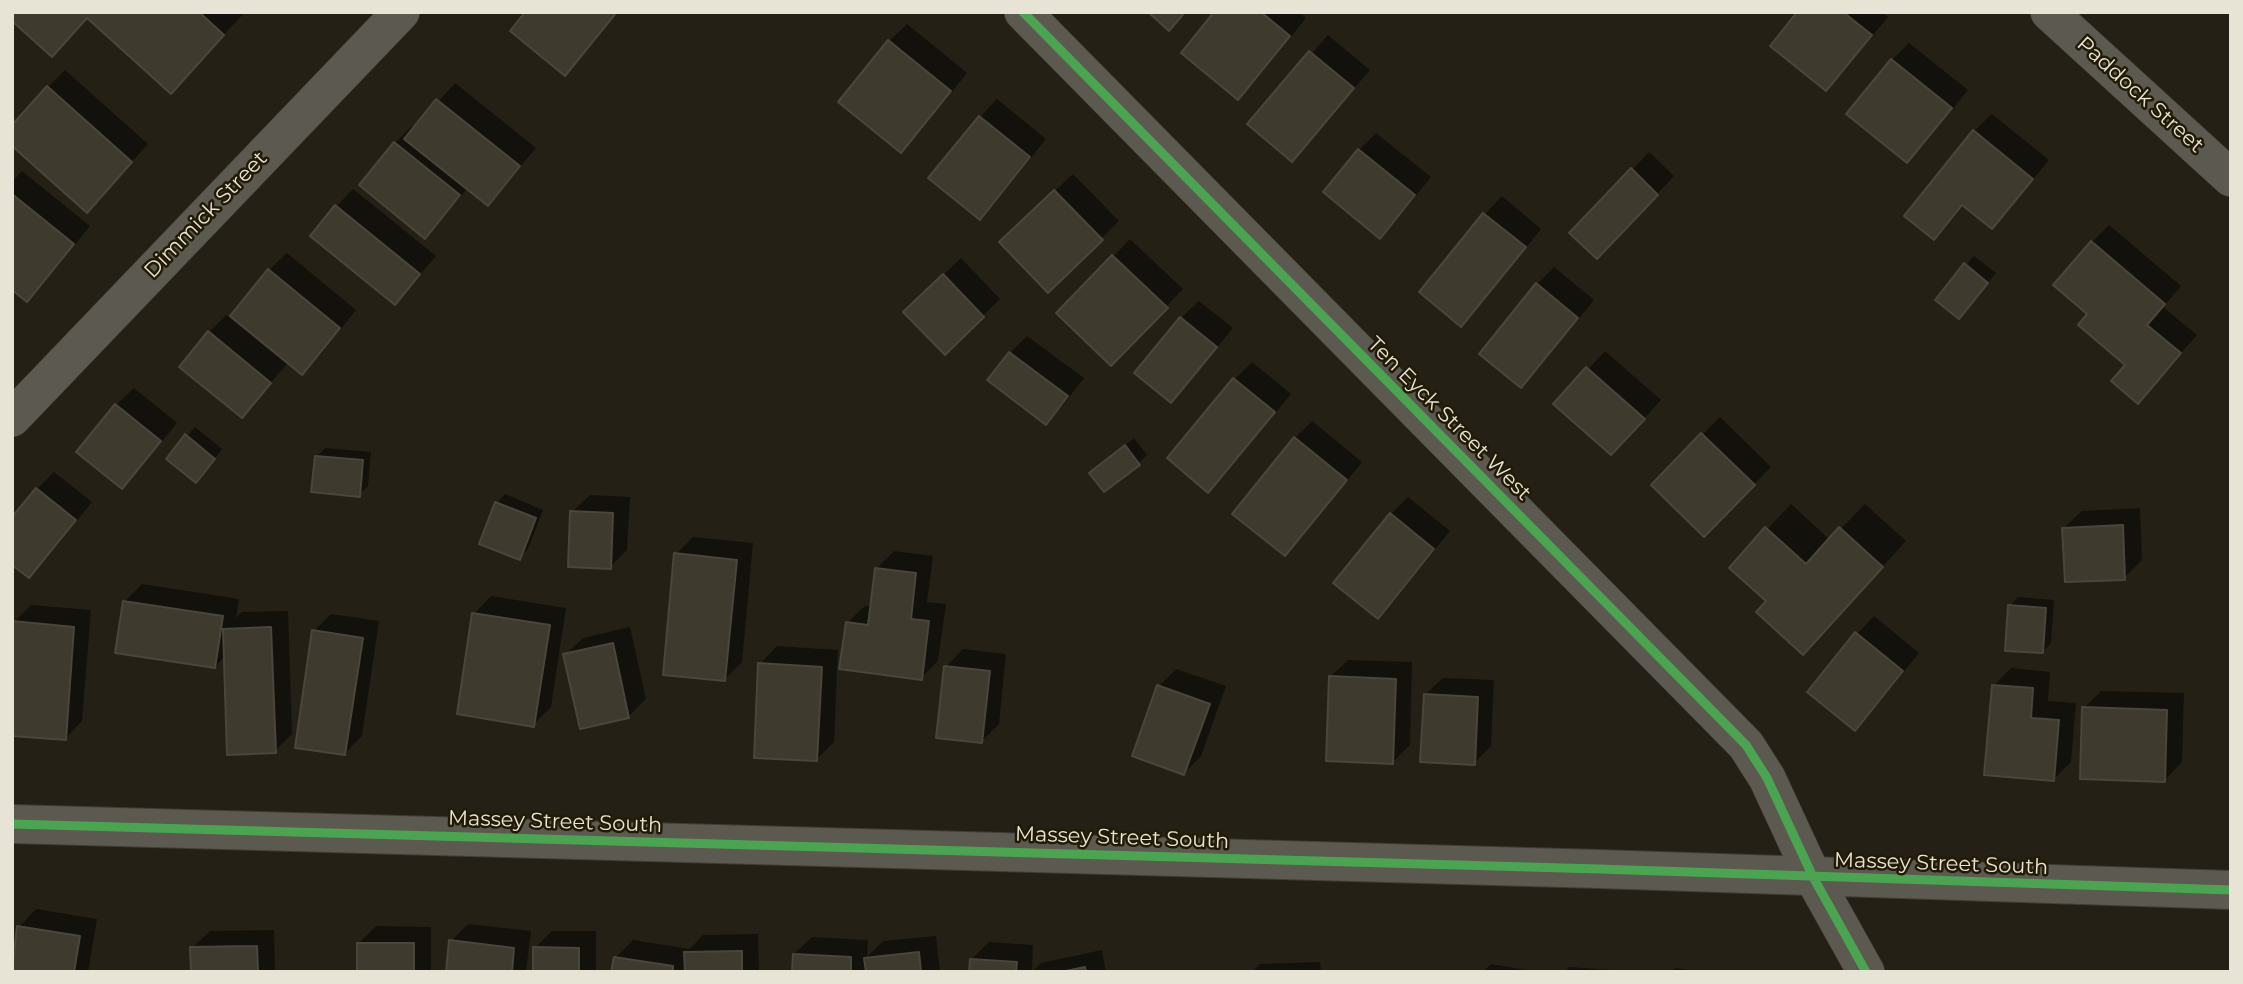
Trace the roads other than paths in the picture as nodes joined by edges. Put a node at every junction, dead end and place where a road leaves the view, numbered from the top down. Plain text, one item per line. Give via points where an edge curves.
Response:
1 (401, 12) edge
2 (1023, 12) edge
3 (2049, 12) edge
4 (2231, 178) edge
5 (12, 418) edge
6 (12, 824) edge
7 (1813, 877) junction
8 (2231, 890) edge
9 (1866, 972) edge

1 - 5 street, Dimmick Street
2 - 7 street, Ten Eyck Street West via 1746,745 1767,778
3 - 4 street, Paddock Street
6 - 7 street, Massey Street South
7 - 8 street, Massey Street South
7 - 9 street, Ten Eyck Street West

